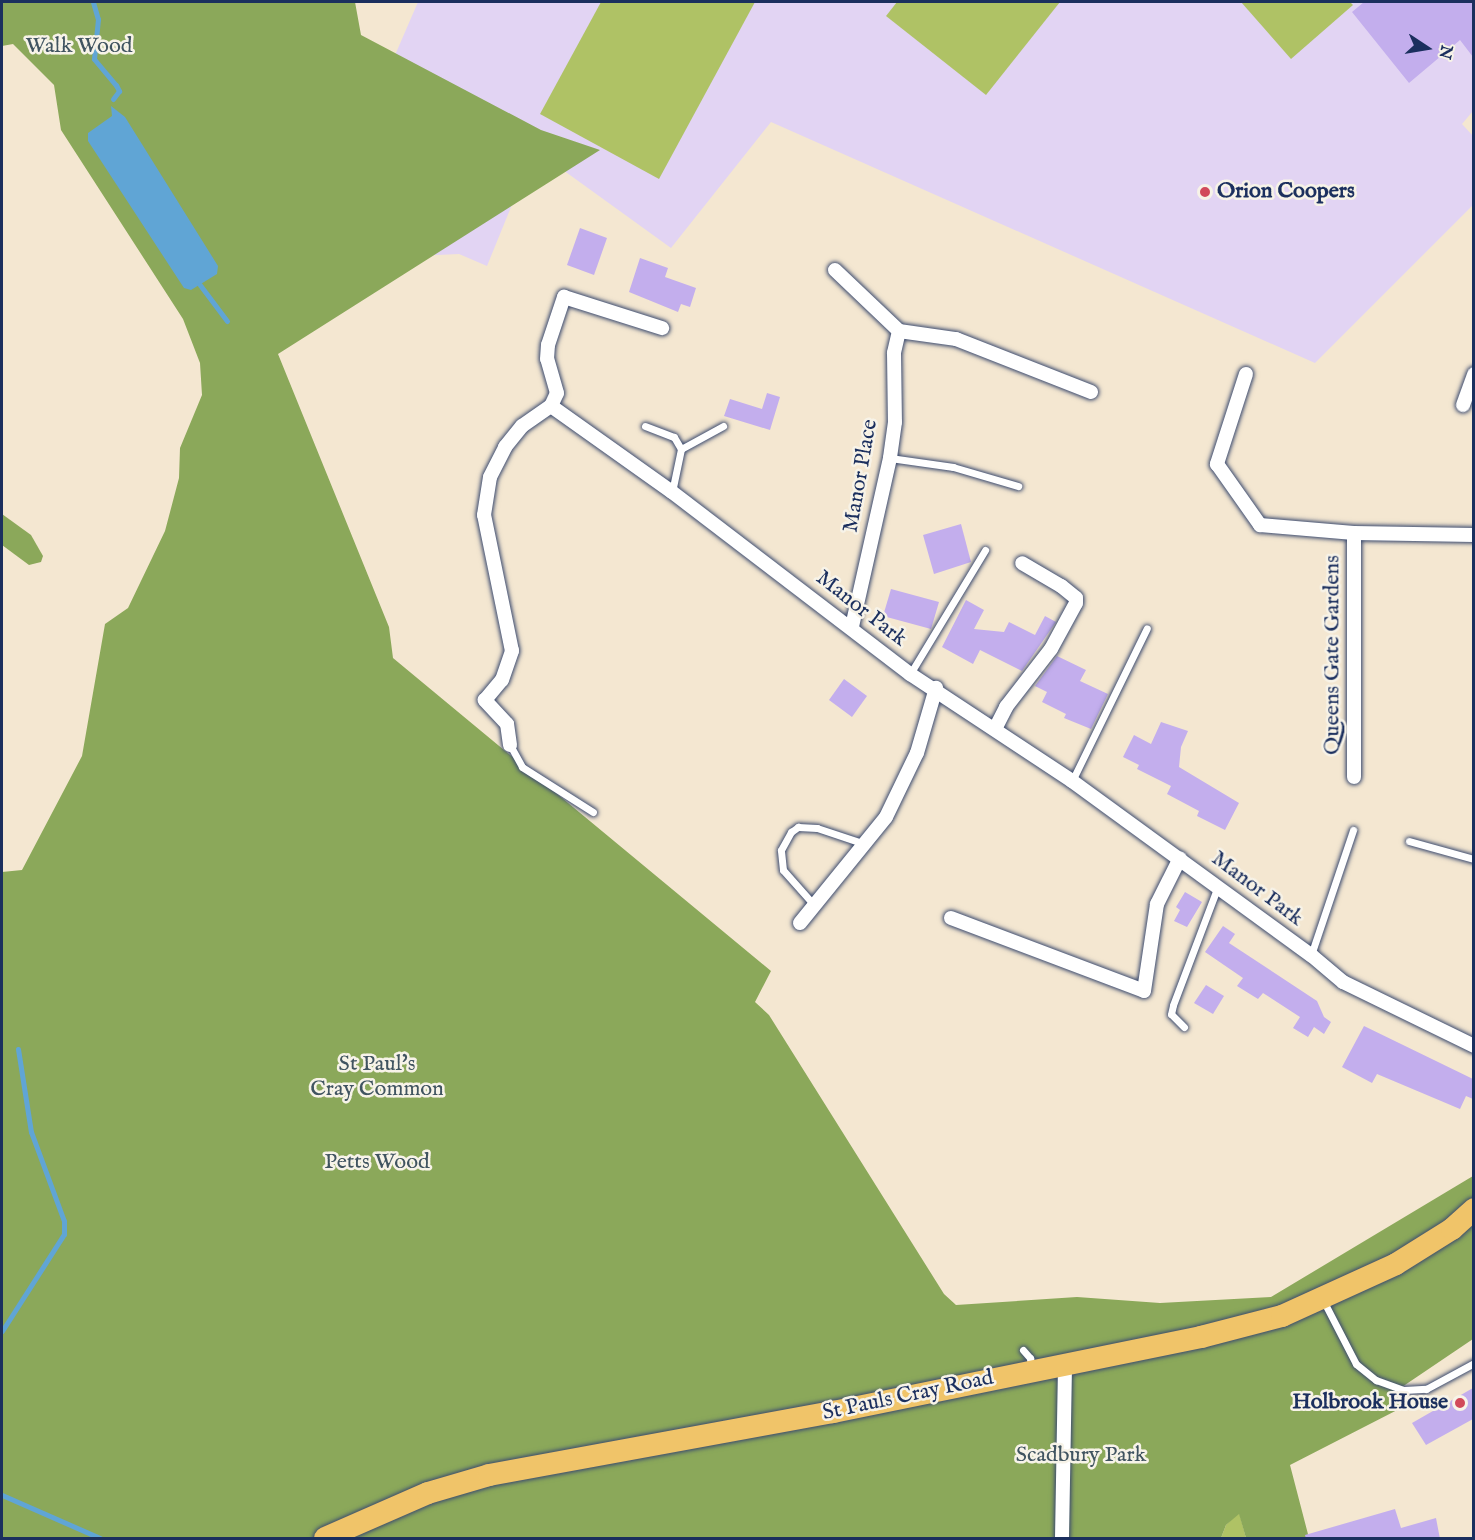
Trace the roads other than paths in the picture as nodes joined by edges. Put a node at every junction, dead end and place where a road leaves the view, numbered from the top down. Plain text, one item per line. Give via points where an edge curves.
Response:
1 (835, 270) dead end
2 (662, 328) dead end
3 (899, 331) junction
4 (1246, 374) dead end
5 (1473, 374) edge
6 (1091, 392) dead end
7 (1463, 405) dead end
8 (551, 406) junction
9 (645, 426) dead end
10 (723, 426) dead end
11 (681, 449) junction
12 (890, 458) junction
13 (1018, 486) dead end
14 (672, 492) junction
15 (1354, 533) junction
16 (1473, 535) edge
17 (984, 550) dead end
18 (1022, 563) dead end
19 (852, 627) junction
20 (1147, 628) dead end
21 (910, 674) junction
22 (936, 688) junction
23 (995, 729) junction
24 (510, 746) joint
25 (1354, 777) dead end
26 (1072, 781) junction
27 (593, 812) dead end
28 (1353, 830) dead end
29 (1409, 842) dead end
30 (867, 845) junction
31 (1180, 858) junction
32 (1473, 859) edge
33 (1218, 886) junction
34 (815, 906) junction
35 (951, 918) dead end
36 (800, 923) dead end
37 (1311, 955) junction
38 (1184, 1027) dead end
39 (1473, 1046) edge
40 (1473, 1209) edge
41 (1323, 1300) junction
42 (1473, 1363) edge
43 (1065, 1364) junction
44 (325, 1539) edge
45 (1062, 1539) edge

1 - 3 street
2 - 8 street via 564,297 548,345 547,359 557,393
3 - 6 street via 956,339
3 - 12 street, Manor Place via 894,353 895,422
4 - 15 street via 1217,464 1260,525
5 - 7 street
8 - 14 street, Manor Park
8 - 24 street via 522,426 505,447 490,477 484,516 513,651 502,680 485,700 507,724
9 - 11 lane via 674,437
10 - 11 lane
11 - 14 lane
12 - 13 lane via 952,467
12 - 19 street, Manor Place
14 - 19 street, Manor Park
15 - 16 street
15 - 25 street, Queens Gate Gardens
17 - 21 lane
18 - 23 street via 1076,598 1076,603 1051,649 1006,707
19 - 21 street, Manor Park
20 - 26 lane
21 - 22 street, Manor Park
22 - 23 street, Manor Park
22 - 30 street via 903,786
23 - 26 street, Manor Park
24 - 27 lane via 522,767
26 - 31 street, Manor Park
28 - 37 lane
29 - 32 lane
30 - 34 street
30 - 34 lane via 817,828 798,827 791,832 781,850 783,870
31 - 33 street, Manor Park
31 - 35 street via 1157,904 1144,991
33 - 37 street, Manor Park
33 - 38 lane via 1173,1005 1171,1014
34 - 36 street
37 - 39 street, Manor Park via 1343,982
40 - 41 main road, St Pauls Cray Road via 1425,1247
41 - 42 lane via 1356,1364 1376,1380 1404,1390 1426,1389
41 - 43 main road, St Pauls Cray Road via 1228,1332
43 - 44 main road, St Pauls Cray Road via 1027,1360 711,1436 489,1475 428,1492
43 - 45 street

